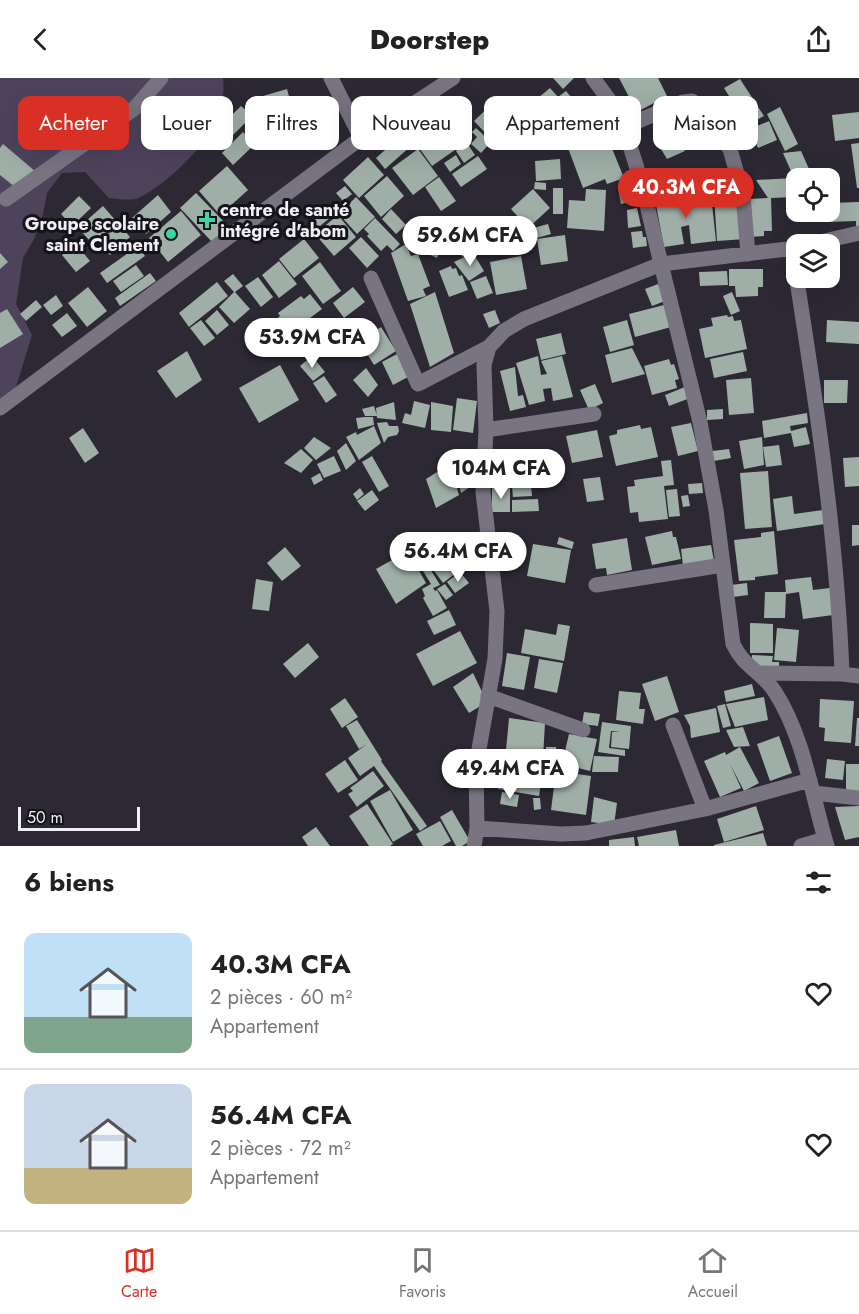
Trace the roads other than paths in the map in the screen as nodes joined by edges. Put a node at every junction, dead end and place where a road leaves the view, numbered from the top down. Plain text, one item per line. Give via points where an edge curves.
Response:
1 (161, 78) edge
2 (331, 78) edge
3 (453, 78) edge
4 (593, 78) edge
5 (426, 96) edge
6 (606, 96) edge
7 (351, 117) edge
8 (641, 120) edge
9 (351, 146) edge
10 (631, 150) edge
11 (6, 199) dead end
12 (859, 233) edge
13 (840, 237) edge
14 (786, 250) edge
15 (748, 254) junction
16 (662, 264) junction
17 (370, 278) dead end
18 (799, 288) edge
19 (489, 346) junction
20 (0, 408) edge
21 (594, 414) dead end
22 (486, 430) junction
23 (723, 565) junction
24 (596, 585) dead end
25 (759, 673) junction
26 (842, 674) junction
27 (859, 676) edge
28 (488, 696) junction
29 (673, 725) dead end
30 (583, 730) dead end
31 (812, 786) junction
32 (859, 798) edge
33 (705, 809) junction
34 (477, 828) junction
35 (826, 842) edge
36 (474, 846) edge
37 (801, 846) edge

1 - 11 street via 135,108
2 - 7 street
3 - 5 street
4 - 6 street
8 - 15 street via 683,102 692,101 700,106 730,149 743,195
9 - 20 street
10 - 16 street
12 - 13 street
14 - 15 street
15 - 16 street
16 - 19 street via 524,319
16 - 23 street via 700,422
17 - 19 street via 418,384
18 - 26 street via 839,598
19 - 22 street via 484,365
21 - 22 street
22 - 28 street via 483,492 497,611 495,659
23 - 24 street
23 - 25 street via 733,644 738,657
25 - 26 street
25 - 31 street via 789,719
26 - 27 street
28 - 30 street
28 - 34 street via 476,766
29 - 33 street
31 - 32 street
31 - 33 street
31 - 35 street
33 - 34 street via 586,833
34 - 36 street
35 - 37 street

